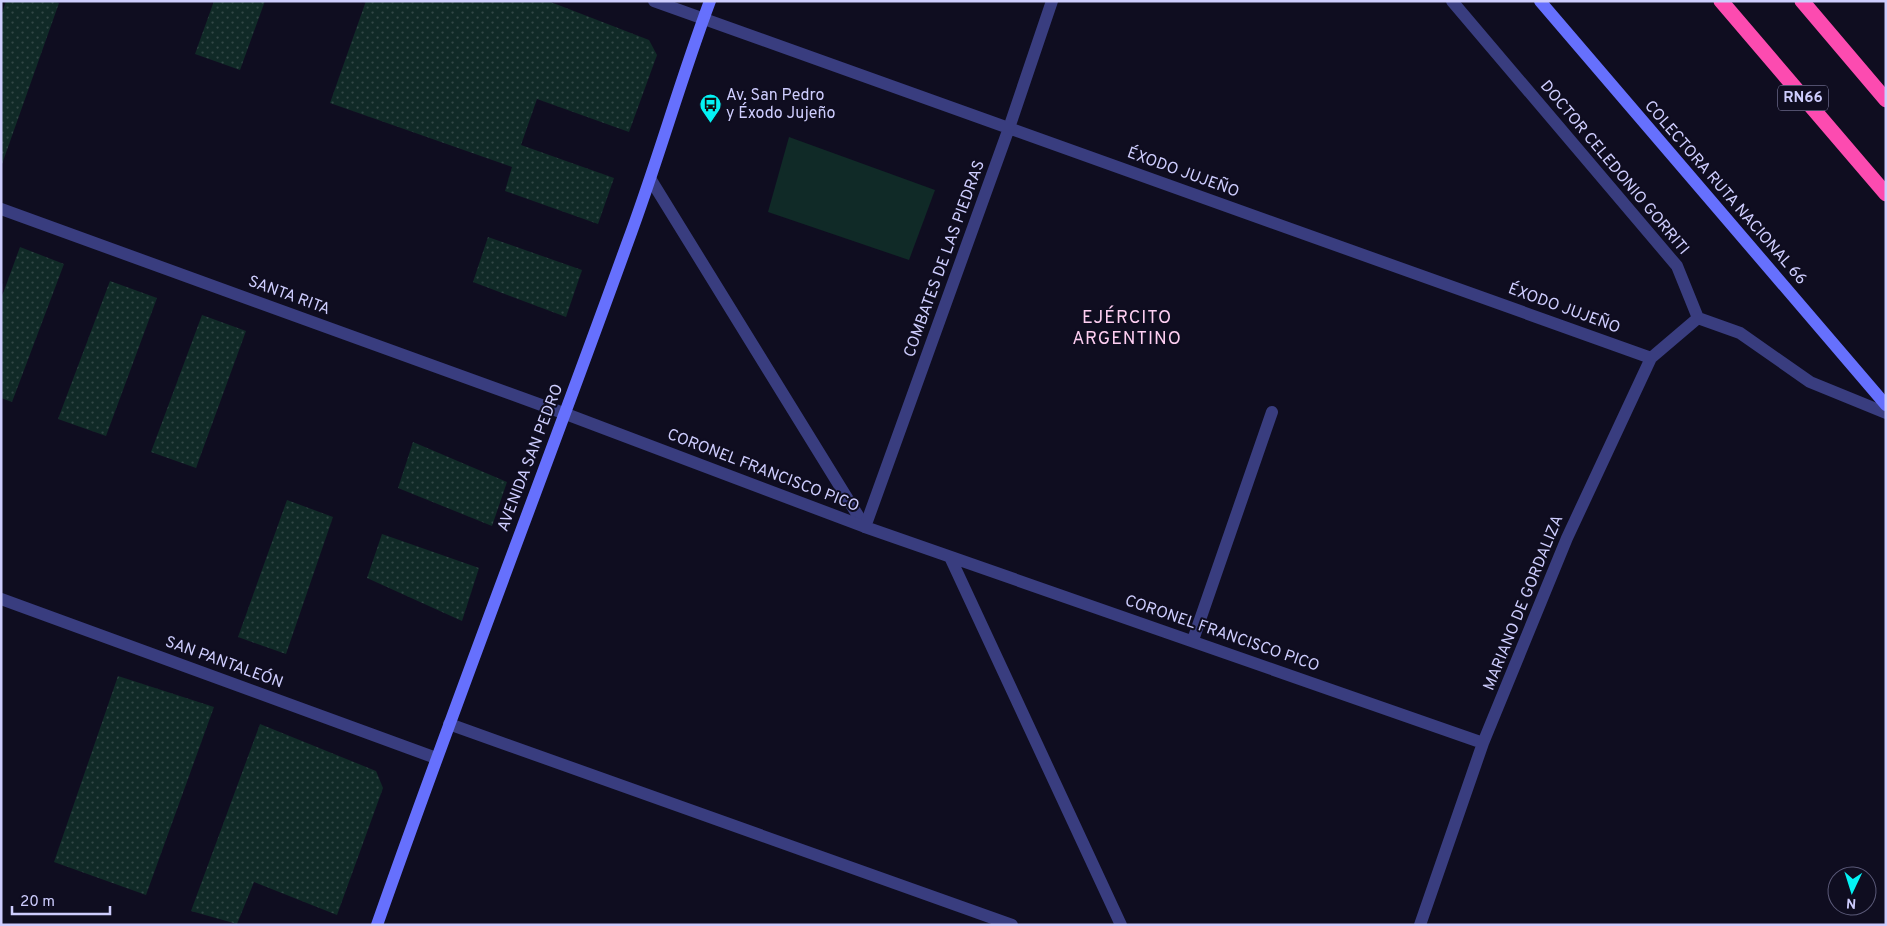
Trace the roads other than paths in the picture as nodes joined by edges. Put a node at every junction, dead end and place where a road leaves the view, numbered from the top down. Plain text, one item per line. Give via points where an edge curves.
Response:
1 (654, 1) edge
2 (710, 1) edge
3 (1052, 1) edge
4 (1452, 1) edge
5 (1540, 1) edge
6 (1720, 1) edge
7 (1802, 1) edge
8 (703, 18) junction
9 (1886, 100) edge
10 (1009, 128) junction
11 (651, 180) junction
12 (1886, 194) edge
13 (1, 209) edge
14 (1698, 318) junction
15 (1651, 358) junction
16 (1886, 406) edge
17 (1272, 412) dead end
18 (1886, 413) edge
19 (566, 414) junction
20 (865, 528) junction
21 (950, 557) junction
22 (1, 599) edge
23 (1193, 640) junction
24 (448, 724) junction
25 (1483, 743) junction
26 (436, 758) junction
27 (377, 925) edge
28 (1012, 925) edge
29 (1121, 925) edge
30 (1420, 925) edge

1 - 8 street, ÉXODO JUJEÑO
2 - 8 street, AVENIDA SAN PEDRO
3 - 10 street, COMBATES DE LAS PIEDRAS
4 - 14 street, DOCTOR CELEDONIO GORRITI via 1677,266
5 - 16 street, COLECTORA RUTA NACIONAL 66
6 - 12 highway, RN66
7 - 9 highway
8 - 10 street, ÉXODO JUJEÑO
8 - 11 street, AVENIDA SAN PEDRO
10 - 15 street, ÉXODO JUJEÑO
10 - 20 street, COMBATES DE LAS PIEDRAS
11 - 19 street, AVENIDA SAN PEDRO
11 - 20 street
13 - 19 street, SANTA RITA
14 - 15 street, MARIANO DE GORDALIZA
14 - 18 street via 1740,333 1810,382
15 - 25 street, MARIANO DE GORDALIZA via 1567,538
17 - 23 street
19 - 20 street, CORONEL FRANCISCO PICO
19 - 24 street, AVENIDA SAN PEDRO
20 - 21 street, CORONEL FRANCISCO PICO
21 - 23 street, CORONEL FRANCISCO PICO
21 - 29 street
22 - 26 street, SAN PANTALEÓN
23 - 25 street, CORONEL FRANCISCO PICO
24 - 26 street, AVENIDA SAN PEDRO
24 - 28 street
25 - 30 street, MARIANO DE GORDALIZA
26 - 27 street, AVENIDA SAN PEDRO

